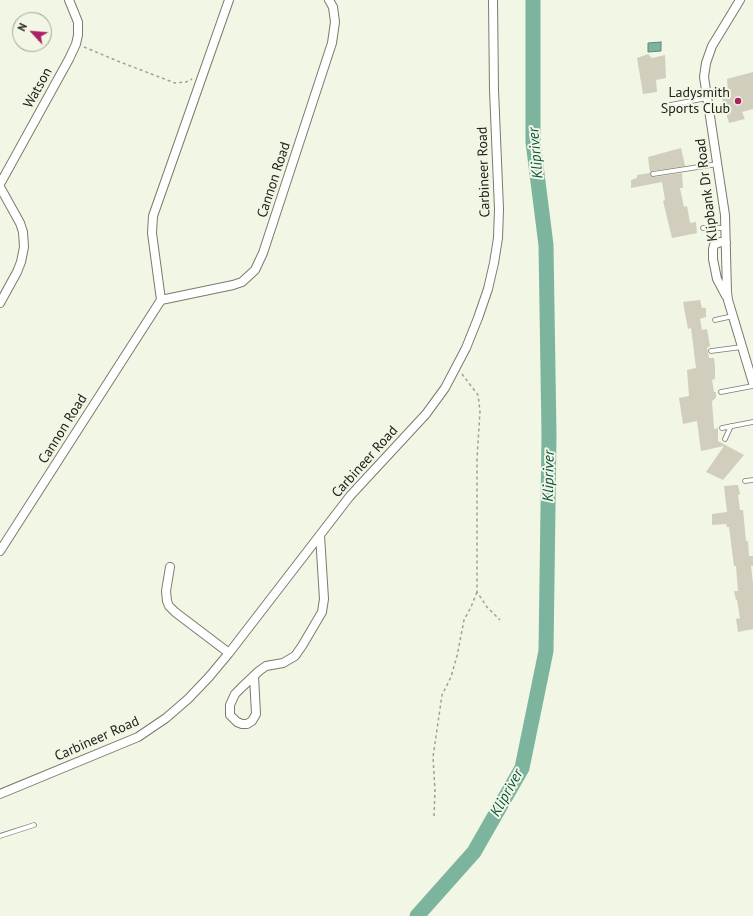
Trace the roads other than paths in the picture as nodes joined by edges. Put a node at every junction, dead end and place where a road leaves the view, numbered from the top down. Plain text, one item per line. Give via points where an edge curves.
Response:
1 (69, 0) edge
2 (230, 0) edge
3 (329, 0) edge
4 (493, 0) edge
5 (740, 0) edge
6 (707, 98) junction
7 (665, 106) dead end
8 (718, 164) junction
9 (653, 174) dead end
10 (0, 184) edge
11 (0, 187) edge
12 (3, 199) edge
13 (703, 228) dead end
14 (726, 228) junction
15 (726, 243) junction
16 (161, 300) junction
17 (728, 300) junction
18 (0, 303) edge
19 (733, 316) junction
20 (715, 320) dead end
21 (742, 347) junction
22 (711, 351) dead end
23 (753, 381) edge
24 (721, 392) dead end
25 (753, 422) edge
26 (731, 426) junction
27 (722, 428) dead end
28 (725, 439) dead end
29 (753, 480) edge
30 (745, 481) dead end
31 (320, 535) junction
32 (0, 551) edge
33 (170, 567) dead end
34 (229, 653) junction
35 (254, 676) junction
36 (0, 794) edge
37 (34, 825) dead end
38 (0, 836) edge

1 - 10 street, Watson via 78,22 76,44
2 - 16 street via 153,216 152,232
3 - 16 street, Cannon Road via 333,7 335,22 332,43 257,266 242,282
4 - 31 street, Carbineer Road via 499,209 498,238 488,289 457,368 438,399 350,496
5 - 6 street, Klipbank Dr Road via 708,56 704,77
6 - 7 lane
6 - 8 street, Klipbank Dr Road
8 - 9 lane
8 - 14 street, Klipbank Dr Road
11 - 12 street
12 - 18 street via 20,223 24,248 17,272
13 - 14 lane
14 - 15 street, Klipbank Dr Road
15 - 17 street, Klipbank Dr Road
15 - 17 street via 714,245 713,258 717,279
16 - 32 street, Cannon Road
17 - 19 street, Klipbank Dr Road
19 - 20 lane
19 - 21 street, Klipbank Dr Road
21 - 22 lane
21 - 23 street, Klipbank Dr Road
23 - 24 lane
25 - 26 lane
26 - 27 lane
26 - 28 lane
29 - 30 lane
31 - 34 street, Carbineer Road
31 - 35 street via 324,599 322,612 295,656 283,663 266,666
33 - 34 street via 166,591 169,606
34 - 36 street, Carbineer Road via 188,699 138,737
35 - 35 street via 235,694 230,705 232,718 242,724 252,721 256,714
37 - 38 lane

